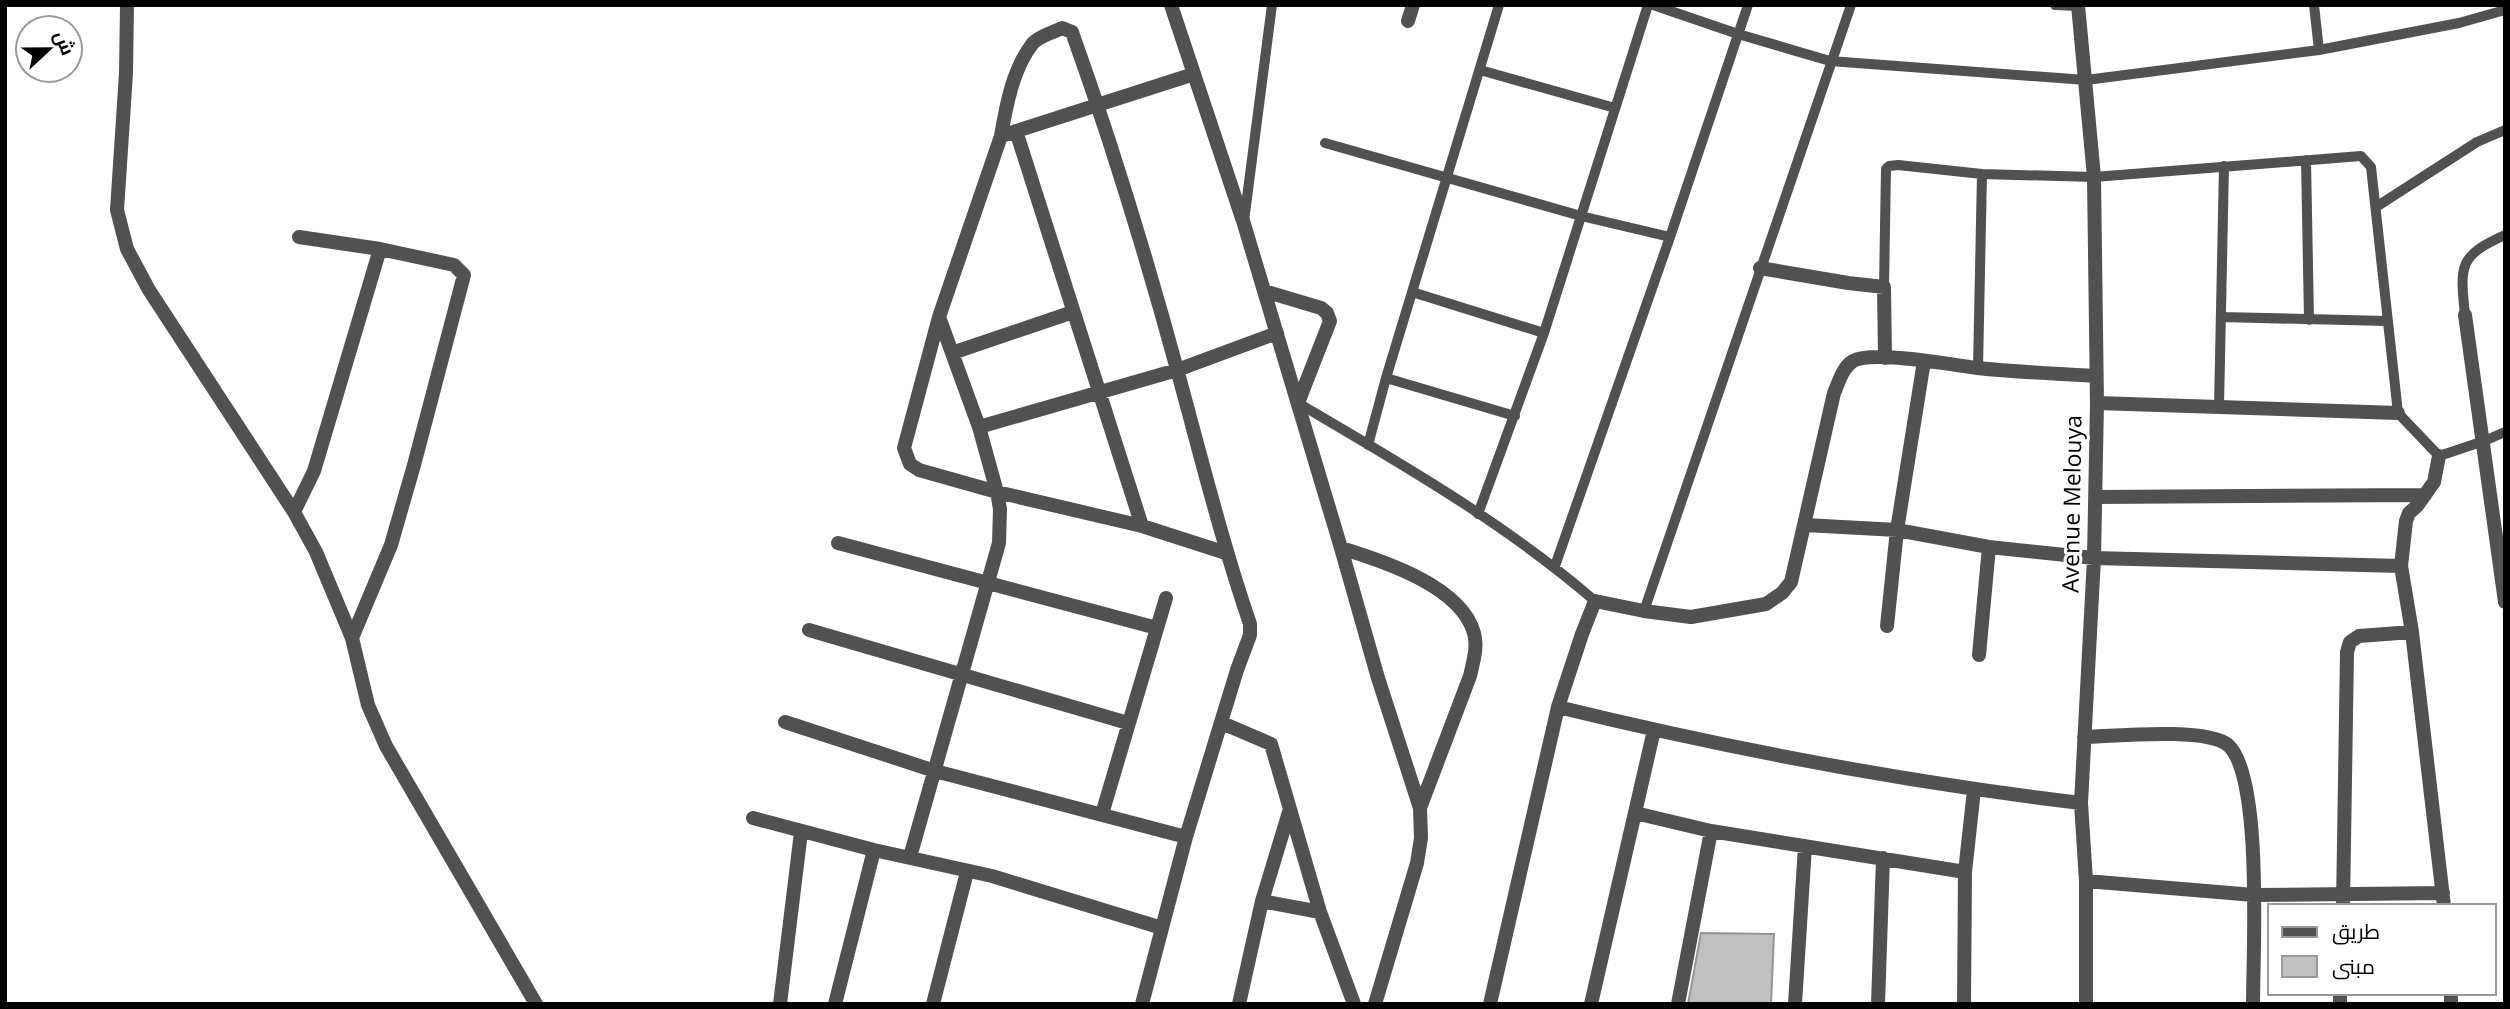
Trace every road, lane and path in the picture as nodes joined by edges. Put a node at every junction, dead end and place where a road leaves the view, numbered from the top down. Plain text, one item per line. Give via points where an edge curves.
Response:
1 (127, 5) edge
2 (1171, 5) edge
3 (1272, 5) edge
4 (1413, 5) edge
5 (1499, 5) edge
6 (1648, 5) edge
7 (1653, 5) edge
8 (1748, 5) edge
9 (1851, 5) edge
10 (2055, 5) edge
11 (2314, 5) edge
12 (2078, 6) edge
13 (2505, 9) edge
14 (1408, 21) dead end
15 (1738, 34) junction
16 (2319, 50) junction
17 (1830, 61) junction
18 (1480, 70) junction
19 (1194, 74) junction
20 (2086, 80) junction
21 (1098, 105) junction
22 (1615, 108) junction
23 (1016, 131) junction
24 (2503, 135) edge
25 (1001, 136) junction
26 (1325, 143) dead end
27 (2306, 160) junction
28 (2224, 166) junction
29 (1982, 174) junction
30 (1448, 177) junction
31 (2094, 177) junction
32 (2376, 207) junction
33 (1581, 216) junction
34 (1244, 224) junction
35 (2505, 235) edge
36 (299, 237) dead end
37 (1670, 237) junction
38 (380, 249) junction
39 (1760, 268) junction
40 (1884, 287) junction
41 (1264, 291) junction
42 (1412, 292) junction
43 (1073, 312) junction
44 (2465, 314) joint
45 (939, 317) junction
46 (2221, 317) junction
47 (2309, 320) junction
48 (2386, 321) junction
49 (1277, 333) junction
50 (1544, 333) junction
51 (952, 353) junction
52 (1885, 358) junction
53 (1924, 361) junction
54 (1978, 368) junction
55 (1177, 370) junction
56 (2096, 376) junction
57 (1386, 378) junction
58 (1098, 392) junction
59 (1298, 402) junction
60 (2097, 404) junction
61 (2218, 407) junction
62 (2398, 414) junction
63 (1515, 416) junction
64 (979, 427) junction
65 (2505, 432) edge
66 (2484, 441) junction
67 (1368, 444) junction
68 (2439, 456) junction
69 (997, 492) junction
70 (2425, 495) junction
71 (2095, 497) junction
72 (294, 512) junction
73 (1478, 514) junction
74 (1805, 525) junction
75 (1142, 526) junction
76 (1897, 530) junction
77 (838, 543) dead end
78 (1989, 547) junction
79 (1341, 548) junction
80 (1226, 553) junction
81 (2094, 558) junction
82 (1555, 566) junction
83 (2402, 566) junction
84 (988, 582) junction
85 (1166, 598) dead end
86 (1595, 601) junction
87 (2505, 603) edge
88 (1644, 611) junction
89 (1888, 626) dead end
90 (1157, 628) junction
91 (809, 630) dead end
92 (2412, 632) junction
93 (352, 638) junction
94 (1979, 655) dead end
95 (961, 673) junction
96 (1558, 707) junction
97 (785, 723) dead end
98 (1128, 723) junction
99 (1222, 723) junction
100 (1654, 730) junction
101 (2084, 737) junction
102 (936, 771) junction
103 (1975, 790) junction
104 (2081, 803) junction
105 (1420, 808) junction
106 (1289, 811) junction
107 (1635, 813) junction
108 (1102, 814) junction
109 (753, 818) dead end
110 (1710, 831) junction
111 (801, 832) junction
112 (1186, 837) junction
113 (1805, 846) junction
114 (874, 850) junction
115 (910, 857) junction
116 (1882, 858) junction
117 (967, 872) junction
118 (1965, 872) junction
119 (2086, 881) junction
120 (2254, 895) junction
121 (2444, 899) edge
122 (2343, 900) edge
123 (1262, 901) junction
124 (1320, 912) junction
125 (1162, 928) junction
126 (536, 1004) edge
127 (780, 1004) edge
128 (835, 1004) edge
129 (933, 1004) edge
130 (1142, 1004) edge
131 (1239, 1004) edge
132 (1354, 1004) edge
133 (1375, 1004) edge
134 (1490, 1004) edge
135 (1591, 1004) edge
136 (1678, 1004) edge
137 (1795, 1004) edge
138 (1878, 1004) edge
139 (1964, 1004) edge
140 (2086, 1004) edge
141 (2253, 1004) edge

1 - 72 street via 117,210 127,249
2 - 19 street
3 - 34 lane
4 - 14 street
5 - 18 lane
6 - 22 lane
7 - 15 lane
8 - 15 lane
9 - 17 lane
10 - 12 lane
11 - 16 lane
12 - 20 street, Avenue Melouya
13 - 16 lane via 2459,23
15 - 17 lane
15 - 37 lane
16 - 20 lane
17 - 20 lane
17 - 39 lane
18 - 22 lane
18 - 30 lane
19 - 21 street
19 - 34 street
20 - 31 street, Avenue Melouya
21 - 23 street
21 - 25 street via 1072,32 1062,28 1034,41 1006,105
21 - 55 street
22 - 33 lane
23 - 25 street
23 - 43 street
24 - 32 lane via 2477,142
25 - 45 street
26 - 30 lane
27 - 28 lane
27 - 32 lane via 2361,156 2371,167
27 - 47 lane
28 - 31 lane
28 - 46 lane
29 - 31 lane
29 - 40 lane via 1887,167
29 - 54 lane
30 - 33 lane
30 - 42 lane
31 - 56 street, Avenue Melouya
32 - 48 lane
33 - 37 lane
33 - 50 lane
34 - 41 street
35 - 44 lane via 2483,245 2465,264
36 - 38 street
37 - 82 lane
38 - 72 street via 314,471
38 - 93 street via 454,265 464,275 391,545
39 - 40 street
39 - 88 lane
40 - 52 street
41 - 49 street
41 - 59 street via 1321,308 1330,321
42 - 50 lane
42 - 57 lane
43 - 51 street
43 - 58 street
44 - 66 street
45 - 51 street
45 - 69 street via 904,448 910,464 919,470
46 - 47 lane
46 - 61 lane
47 - 48 lane
48 - 62 lane
49 - 55 street
49 - 59 street
50 - 63 lane
51 - 64 street
52 - 53 street
52 - 74 street via 1853,361 1841,375
53 - 54 street
53 - 76 street
54 - 56 street
55 - 58 street
55 - 80 street
56 - 60 street, Avenue Melouya
57 - 63 lane
57 - 67 lane
58 - 64 street
58 - 75 street
59 - 67 lane
59 - 79 street
60 - 61 street
60 - 71 street, Avenue Melouya
61 - 62 street
62 - 68 lane
63 - 73 lane
64 - 69 street
65 - 66 lane
66 - 68 lane
66 - 87 street
67 - 73 lane
68 - 70 street via 2434,482
69 - 75 street
69 - 84 street via 999,543
70 - 71 street
70 - 83 street via 2406,521
71 - 81 street, Avenue Melouya
72 - 93 street
73 - 82 lane
74 - 76 street
74 - 88 street via 1791,582 1766,604 1691,617
75 - 80 street
76 - 78 street
76 - 89 street
77 - 84 street
78 - 81 street
78 - 94 street
79 - 105 street
79 - 105 street via 1395,565 1428,583 1466,614 1474,635 1470,676
80 - 99 street via 1250,635
81 - 83 street
81 - 101 street, Avenue Melouya
82 - 86 lane
83 - 92 street
84 - 90 street
84 - 95 street
85 - 90 street
86 - 88 street
86 - 96 street
90 - 98 street
91 - 95 street
92 - 121 street
92 - 122 street via 2358,636 2347,652
93 - 126 street via 368,705 386,746
95 - 98 street
95 - 102 street
96 - 100 street
96 - 134 street
97 - 102 street
98 - 108 street
99 - 106 street via 1271,744
99 - 112 street
100 - 103 street
100 - 107 street
101 - 104 street, Avenue Melouya
101 - 120 street via 2191,734 2227,745 2246,783
102 - 108 street
102 - 115 street
103 - 104 street
103 - 118 street
104 - 119 street, Avenue Melouya
105 - 133 street via 1417,863
106 - 123 street
106 - 124 street
107 - 110 street
107 - 135 street
108 - 112 street
109 - 111 street
110 - 113 street
110 - 136 street
111 - 114 street
111 - 127 street
112 - 125 street
113 - 116 street
113 - 137 street
114 - 115 street
114 - 128 street
115 - 117 street
116 - 118 street
116 - 138 street
117 - 125 street
117 - 129 street
118 - 139 street
119 - 120 street
119 - 140 street, Avenue Melouya
120 - 122 street
120 - 141 street
121 - 122 street
123 - 124 street
123 - 131 street
124 - 132 street
125 - 130 street

